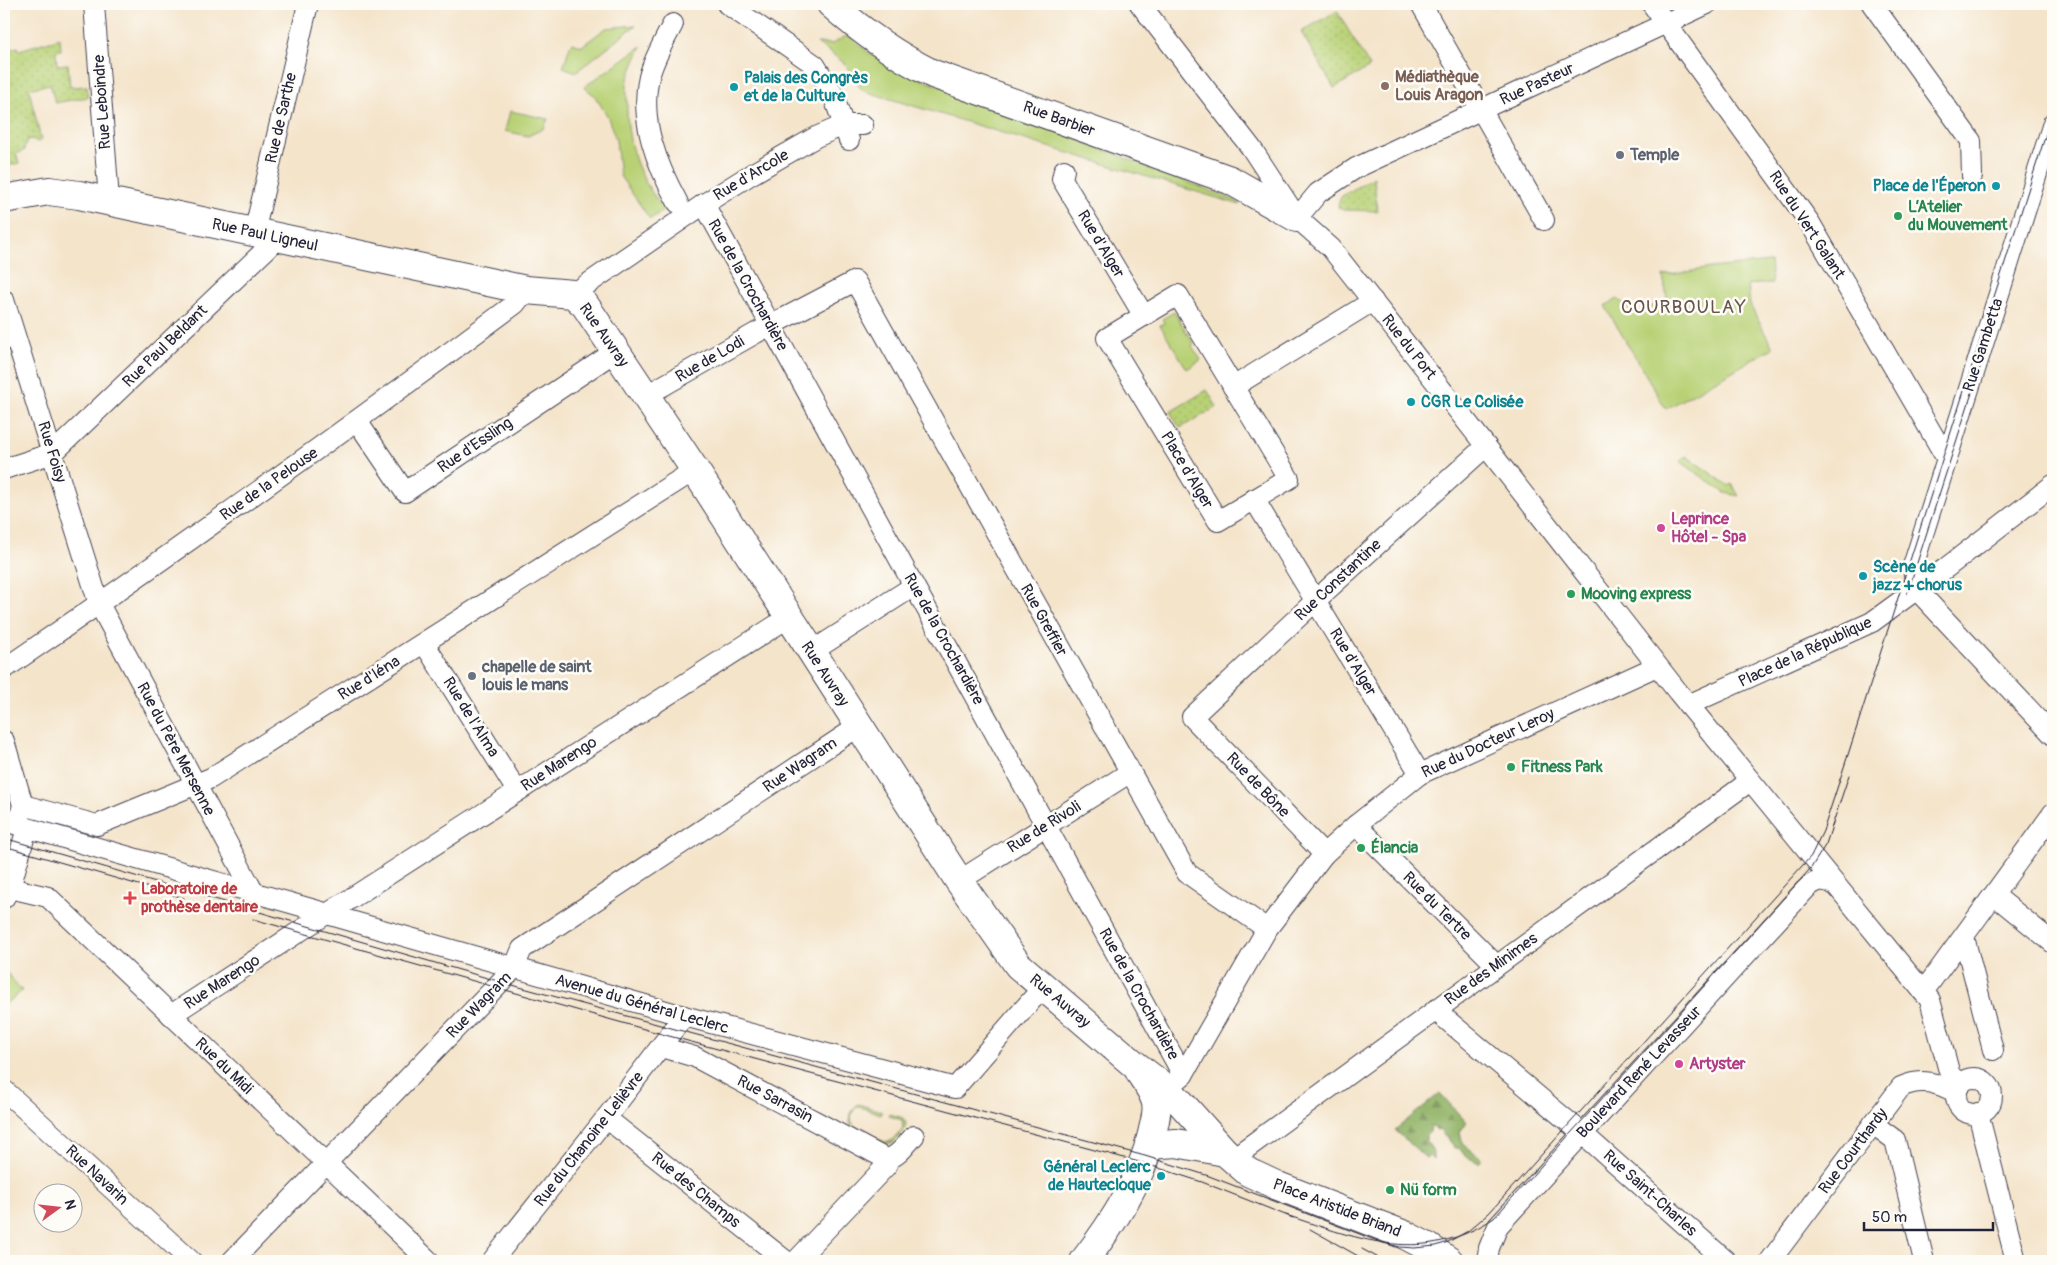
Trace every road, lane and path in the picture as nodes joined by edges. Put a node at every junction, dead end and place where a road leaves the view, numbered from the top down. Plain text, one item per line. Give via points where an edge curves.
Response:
1 (94, 4) edge
2 (308, 4) edge
3 (727, 4) edge
4 (831, 4) edge
5 (1140, 4) edge
6 (1421, 4) edge
7 (1652, 4) edge
8 (1707, 4) edge
9 (1872, 4) edge
10 (1666, 23) junction
11 (673, 24) dead end
12 (1481, 110) junction
13 (2053, 124) edge
14 (1063, 174) dead end
15 (1972, 176) dead end
16 (4, 199) edge
17 (109, 200) junction
18 (678, 203) dead end
19 (707, 210) junction
20 (1297, 218) junction
21 (1544, 220) dead end
22 (266, 236) junction
23 (855, 280) joint
24 (526, 290) junction
25 (4, 300) edge
26 (579, 300) junction
27 (1373, 301) junction
28 (1144, 316) junction
29 (770, 325) junction
30 (616, 351) junction
31 (1233, 387) junction
32 (645, 396) junction
33 (357, 422) junction
34 (1486, 446) junction
35 (53, 454) junction
36 (1948, 455) junction
37 (4, 470) edge
38 (695, 470) junction
39 (2053, 485) edge
40 (1254, 499) junction
41 (914, 586) junction
42 (1916, 589) junction
43 (1315, 600) junction
44 (99, 604) junction
45 (789, 617) junction
46 (424, 643) junction
47 (811, 652) junction
48 (1657, 666) junction
49 (4, 669) edge
50 (1683, 699) junction
51 (1192, 716) joint
52 (858, 726) junction
53 (2053, 735) edge
54 (4, 741) edge
55 (1129, 773) junction
56 (1420, 774) junction
57 (1750, 781) junction
58 (196, 785) junction
59 (517, 791) junction
60 (23, 804) junction
61 (2053, 812) edge
62 (16, 825) edge
63 (1356, 825) junction
64 (1046, 826) junction
65 (1324, 854) junction
66 (958, 881) junction
67 (1835, 885) junction
68 (7, 893) edge
69 (254, 893) junction
70 (2000, 899) junction
71 (326, 914) junction
72 (1267, 929) junction
73 (2053, 943) edge
74 (1966, 945) junction
75 (1496, 965) junction
76 (514, 968) junction
77 (1043, 987) junction
78 (1926, 996) junction
79 (1435, 1010) junction
80 (171, 1015) junction
81 (684, 1016) junction
82 (661, 1047) junction
83 (1993, 1050) dead end
84 (1157, 1078) junction
85 (1959, 1089) junction
86 (4, 1090) edge
87 (1978, 1113) junction
88 (606, 1118) junction
89 (1873, 1124) junction
90 (1583, 1134) junction
91 (914, 1136) dead end
92 (1149, 1145) junction
93 (886, 1159) junction
94 (1235, 1161) junction
95 (326, 1163) junction
96 (1088, 1257) edge
97 (191, 1261) edge
98 (232, 1261) edge
99 (429, 1261) edge
100 (492, 1261) edge
101 (786, 1261) edge
102 (796, 1261) edge
103 (1449, 1261) edge
104 (1487, 1261) edge
105 (1726, 1261) edge
106 (1770, 1261) edge
107 (1924, 1261) edge
108 (2016, 1261) edge

1 - 17 street, Rue Leboindre
2 - 22 street, Rue de Sarthe
3 - 19 street, Rue d'Arcole via 815,65 852,130 816,137 750,175
4 - 20 street, Rue Barbier via 877,42 933,74 1230,180
5 - 20 street, Rue du Port via 1252,149
6 - 12 street
7 - 10 street, Rue du Vert Galant
8 - 10 street, Rue Pasteur
9 - 15 street via 1971,142
10 - 12 street, Rue Pasteur
10 - 36 street, Rue du Vert Galant via 1810,223 1944,454
11 - 18 street via 650,76 646,102 659,168
12 - 20 street, Rue Pasteur via 1356,168 1318,193
12 - 21 street
13 - 36 street, Rue Gambetta
14 - 28 street, Rue d'Alger
16 - 17 street, Rue Paul Ligneul via 49,191
17 - 22 street, Rue Paul Ligneul
19 - 26 street, Rue d'Arcole
19 - 29 street, Rue de la Crochardière
20 - 27 street, Rue du Port via 1331,248
22 - 24 street, Rue Paul Ligneul
22 - 35 street, Rue Paul Beldant
23 - 29 street, Rue de Lodi
23 - 55 street, Rue Greffier
24 - 26 street, Rue Auvray
24 - 33 street, Rue de la Pelouse via 515,304
25 - 35 street, Rue Foisy
26 - 30 street, Rue Auvray
27 - 31 street
27 - 34 street, Rue du Port
28 - 31 street, Place d'Alger via 1178,295
28 - 40 street, Place d'Alger via 1107,338 1218,522
29 - 32 street, Rue de Lodi
29 - 41 street, Rue de la Crochardière
30 - 32 street, Rue Auvray
30 - 33 street, Rue d'Essling via 405,492
31 - 40 street, Place d'Alger via 1289,479
32 - 38 street, Rue Auvray
33 - 44 street, Rue de la Pelouse
34 - 43 street, Rue Constantine
34 - 48 street, Rue du Port
35 - 37 street
35 - 44 street, Rue Foisy
36 - 42 street, Rue Gambetta via 1913,566
38 - 45 street, Rue Auvray
38 - 46 street, Rue d'Iéna
39 - 42 street, Place de la République
40 - 43 street, Rue d'Alger
41 - 47 street
41 - 64 street, Rue de la Crochardière
42 - 50 street, Place de la République via 1872,622
42 - 53 street
43 - 51 street, Rue Constantine
43 - 56 street, Rue d'Alger
44 - 49 street, Rue de la Pelouse
44 - 58 street, Rue du Père Mersenne
45 - 47 street, Rue Auvray
45 - 59 street, Rue Marengo
46 - 58 street, Rue d'Iéna
46 - 59 street, Rue de l'Alma
47 - 52 street, Rue Auvray
48 - 50 street, Rue du Port
48 - 56 street, Rue du Docteur Leroy
50 - 57 street
51 - 65 street, Rue de Bône
52 - 66 street, Rue Auvray
52 - 76 street, Rue Wagram via 522,949
54 - 60 street
55 - 64 street, Rue de Rivoli
55 - 72 street, Rue Greffier via 1187,873
56 - 63 street, Rue du Docteur Leroy
57 - 67 street
57 - 75 street, Rue des Minimes
58 - 60 street, Rue d'Iéna via 97,825
58 - 69 street, Rue du Père Mersenne
59 - 71 street, Rue Marengo
60 - 62 street
61 - 70 street
62 - 68 street
62 - 69 street, Avenue du Général Leclerc
63 - 65 street, Rue du Docteur Leroy
63 - 75 street, Rue du Tertre
64 - 66 street, Rue de Rivoli
64 - 84 street, Rue de la Crochardière
65 - 72 street, Rue du Docteur Leroy
66 - 77 street, Rue Auvray via 1018,965
67 - 78 street
67 - 90 street, Boulevard René Levasseur via 1821,880 1805,890
68 - 80 street, Rue du Midi via 48,897
69 - 71 street, Avenue du Général Leclerc
70 - 73 street
70 - 74 street
71 - 76 street, Avenue du Général Leclerc
71 - 80 street, Rue Marengo
72 - 84 street, Rue du Docteur Leroy
74 - 78 street
74 - 83 street
75 - 79 street, Rue des Minimes
76 - 81 street, Avenue du Général Leclerc
76 - 95 street, Rue Wagram
77 - 81 street, Avenue du Général Leclerc via 955,1088
77 - 84 street, Rue Auvray
78 - 85 street via 1950,1075
79 - 90 street, Rue Saint-Charles
79 - 94 street, Rue des Minimes via 1257,1140
80 - 95 street, Rue du Midi
81 - 82 street, Rue du Chanoine Lelièvre
82 - 88 street, Rue du Chanoine Lelièvre
82 - 93 street, Rue Sarrasin via 694,1057
84 - 92 street via 1154,1098 1157,1108
84 - 94 street, Rue Auvray
85 - 87 street via 1958,1103 1963,1109
85 - 87 street via 1965,1080 1974,1078 1981,1079 1990,1087 1990,1104
85 - 89 street, Rue Courthardy via 1919,1081 1901,1087
86 - 97 street, Rue Navarin
87 - 108 street
88 - 100 street, Rue du Chanoine Lelièvre
88 - 101 street, Rue des Champs
89 - 106 street, Rue Courthardy
89 - 107 street via 1895,1140
90 - 104 street, Boulevard René Levasseur via 1498,1226
90 - 105 street, Rue Saint-Charles
91 - 93 street via 891,1159
92 - 94 street via 1176,1143
92 - 96 street via 1136,1181
93 - 102 street via 887,1165
94 - 103 street, Place Aristide Briand via 1316,1201 1406,1235
95 - 98 street, Rue Wagram
95 - 99 street, Rue du Midi

